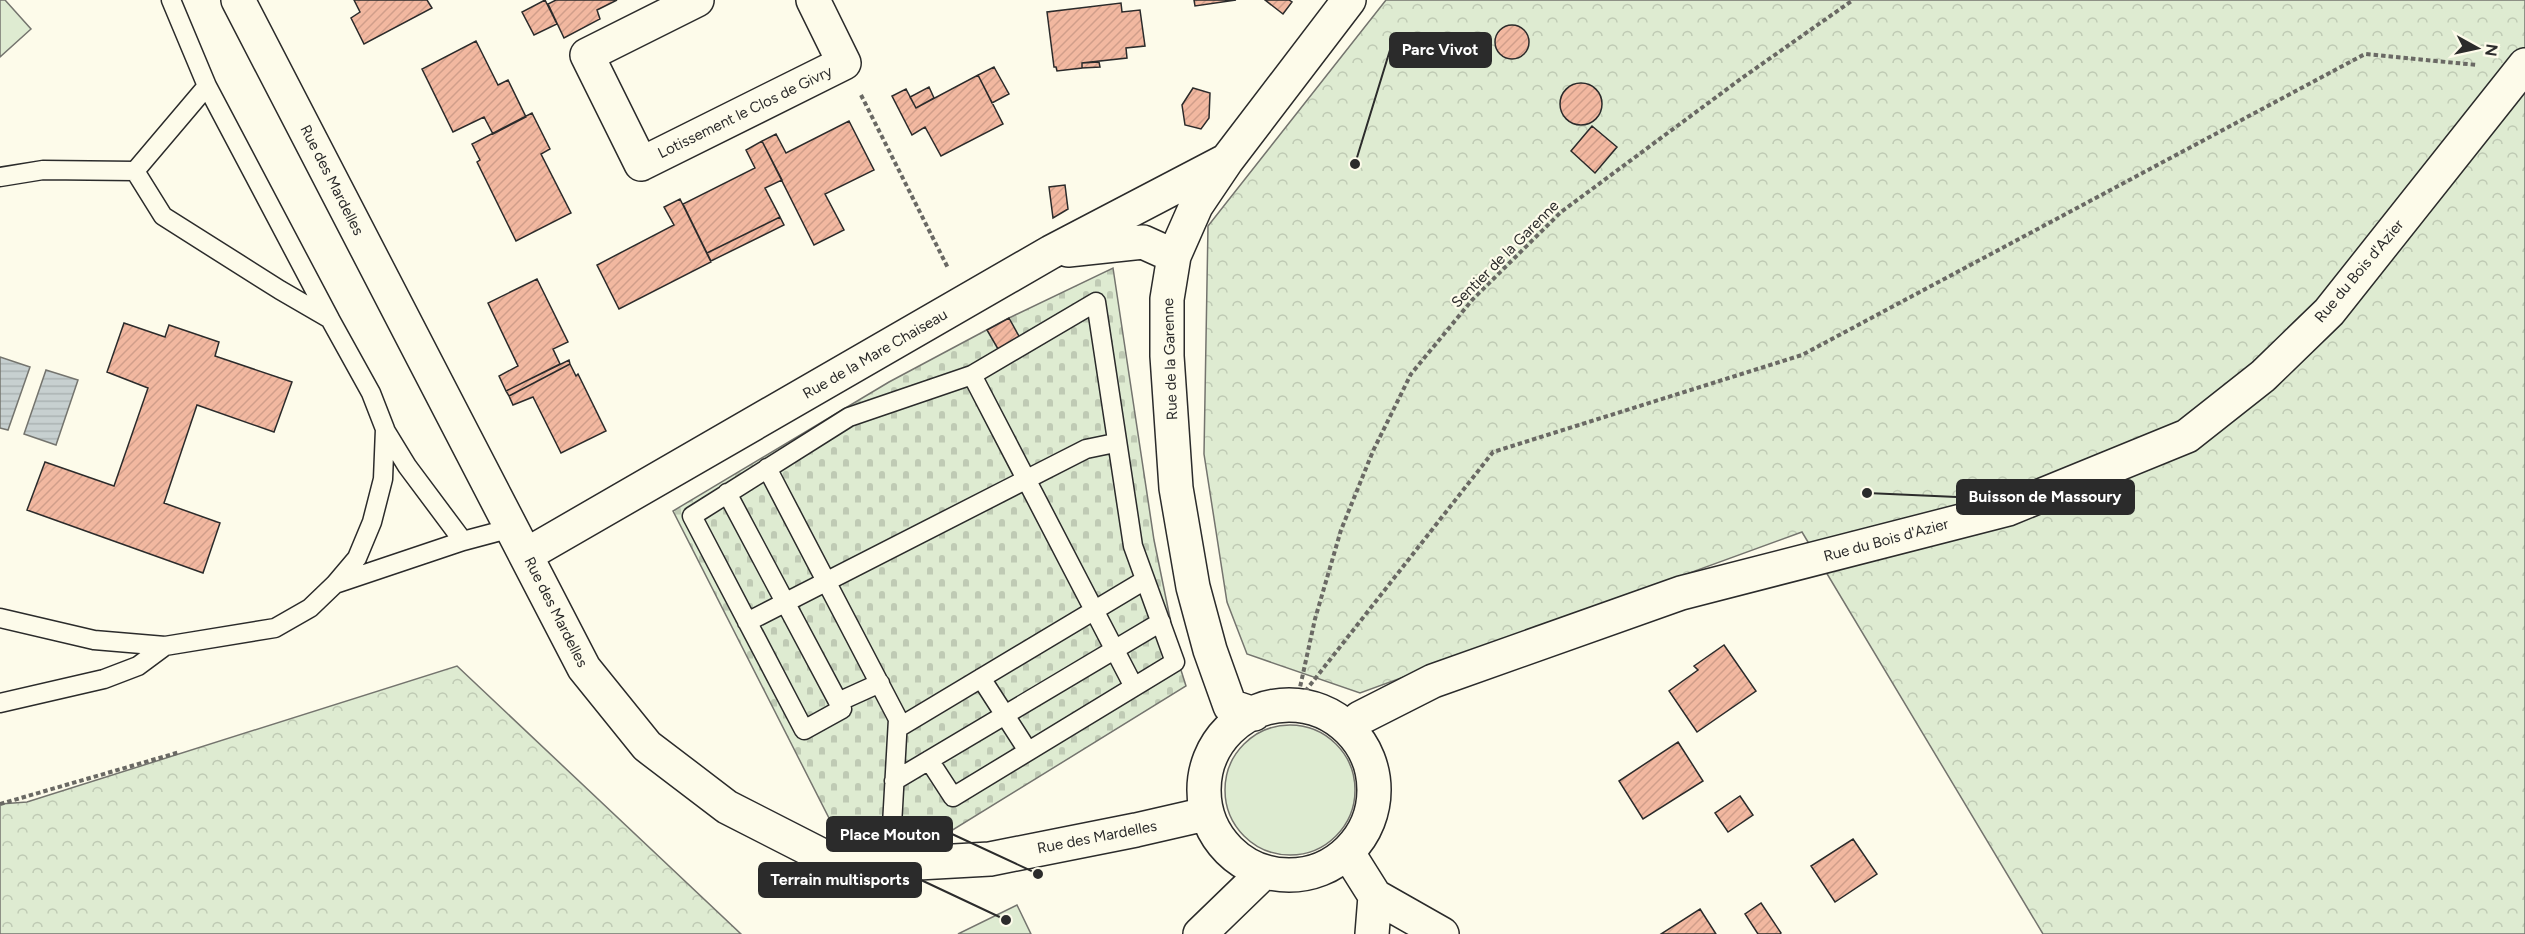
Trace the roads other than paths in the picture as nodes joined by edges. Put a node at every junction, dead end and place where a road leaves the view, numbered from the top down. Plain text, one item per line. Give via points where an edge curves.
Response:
1 (171, 0) edge
2 (238, 0) edge
3 (697, 0) edge
4 (813, 0) edge
5 (1349, 0) edge
6 (2523, 67) edge
7 (207, 86) junction
8 (1227, 160) junction
9 (135, 171) junction
10 (0, 177) edge
11 (1051, 252) junction
12 (1174, 256) junction
13 (330, 320) junction
14 (972, 375) junction
15 (385, 429) junction
16 (1116, 443) junction
17 (767, 468) junction
18 (1027, 479) junction
19 (727, 493) junction
20 (463, 541) junction
21 (519, 541) junction
22 (1145, 580) junction
23 (827, 581) junction
24 (335, 585) junction
25 (785, 602) junction
26 (1094, 610) junction
27 (0, 618) edge
28 (747, 622) junction
29 (1161, 622) junction
30 (165, 646) junction
31 (1114, 649) junction
32 (981, 678) junction
33 (880, 683) junction
34 (1134, 687) junction
35 (838, 702) junction
36 (0, 703) edge
37 (1254, 714) junction
38 (1005, 715) junction
39 (1349, 727) junction
40 (898, 728) junction
41 (1028, 751) junction
42 (929, 760) junction
43 (894, 781) junction
44 (1208, 818) junction
45 (1348, 853) junction
46 (887, 861) junction
47 (1263, 873) junction
48 (1375, 896) junction
49 (1200, 934) edge
50 (1372, 934) edge
51 (1442, 934) edge

1 - 7 lane
2 - 21 street, Rue des Mardelles
3 - 4 street, Lotissement le Clos de Givry via 587,55 641,164 844,63
5 - 8 street, Rue de la Garenne
6 - 39 street, Rue du Bois d'Azier via 2329,312 2263,375 2187,436 2008,509 1681,593 1433,681
7 - 9 lane
7 - 13 lane
8 - 11 street, Rue de la Mare Chaiseau
8 - 12 street, Rue de la Garenne via 1196,206
9 - 10 lane via 43,170
9 - 13 lane via 163,216
11 - 12 street via 1143,242
11 - 21 street, Rue de la Mare Chaiseau
12 - 37 street, Rue de la Garenne via 1167,299 1167,356 1176,488 1193,587 1230,706
13 - 15 lane via 371,393
14 - 16 lane via 1096,302
14 - 17 lane via 849,417
14 - 18 lane
15 - 20 lane via 407,466
15 - 24 lane via 383,479 372,522 357,558
16 - 18 lane via 1086,449
16 - 22 lane via 1133,546
17 - 19 lane
17 - 23 lane
18 - 23 lane
18 - 26 lane
19 - 25 lane
19 - 28 lane via 692,516
20 - 21 lane
20 - 24 lane
21 - 46 street, Rue des Mardelles via 584,668 647,746 727,807 821,855
22 - 26 lane
22 - 29 lane
23 - 25 lane
23 - 33 lane
24 - 30 lane via 310,608 275,628
25 - 28 lane
25 - 35 lane
26 - 31 lane
26 - 32 lane
27 - 30 lane via 94,640
28 - 35 lane via 804,730 842,710
29 - 31 lane
29 - 34 lane via 1175,662
30 - 36 lane via 138,666 104,679
31 - 34 lane
31 - 38 lane
32 - 38 lane
32 - 40 lane
33 - 35 lane
33 - 40 lane via 898,719
34 - 41 lane
37 - 39 street via 1267,706 1296,703 1324,711
37 - 44 street via 1220,737 1207,761 1202,788
38 - 41 lane
38 - 42 lane
39 - 45 street via 1365,749 1374,776 1374,804 1365,831
40 - 43 lane
41 - 42 lane via 953,797
42 - 43 lane
43 - 46 lane
44 - 46 street, Rue des Mardelles via 1197,816 990,858
44 - 47 street via 1218,840 1238,860
45 - 47 street via 1323,869 1303,874
45 - 48 street
47 - 49 street
48 - 50 street
48 - 51 street

